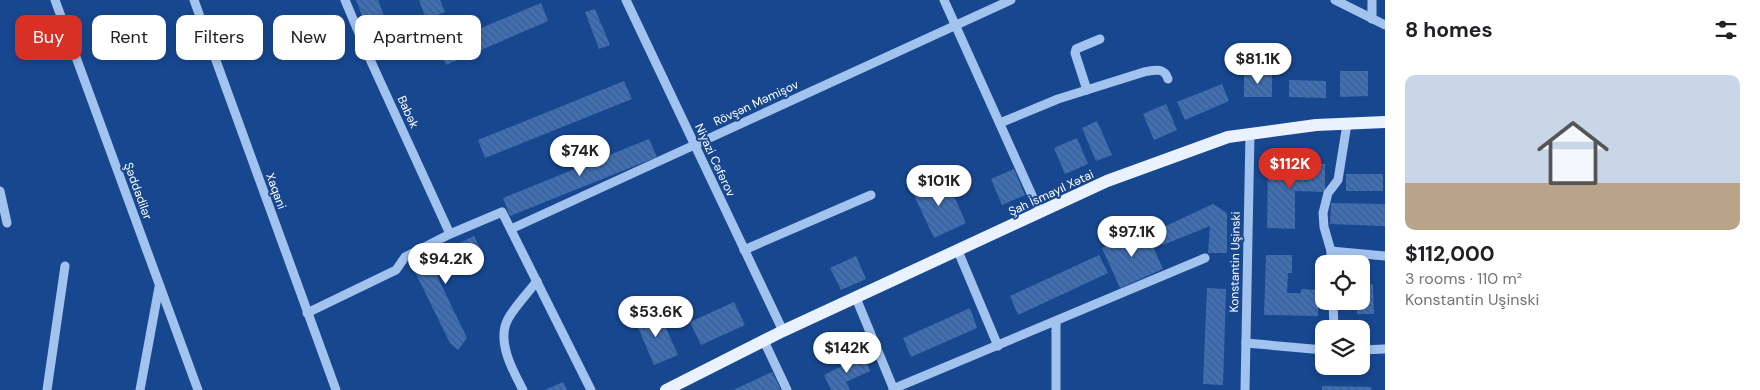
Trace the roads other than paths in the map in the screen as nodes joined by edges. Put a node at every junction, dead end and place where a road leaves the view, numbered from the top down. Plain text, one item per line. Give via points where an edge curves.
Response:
1 (55, 0) edge
2 (194, 0) edge
3 (345, 0) edge
4 (626, 0) edge
5 (944, 0) edge
6 (1011, 0) edge
7 (1335, 0) edge
8 (1372, 0) edge
9 (1372, 19) junction
10 (956, 25) junction
11 (1385, 25) edge
12 (1100, 39) dead end
13 (1168, 79) dead end
14 (1087, 90) junction
15 (1385, 122) edge
16 (1000, 123) junction
17 (1348, 124) junction
18 (1250, 134) junction
19 (694, 146) junction
20 (0, 190) edge
21 (871, 195) dead end
22 (1040, 213) junction
23 (7, 223) dead end
24 (511, 229) junction
25 (450, 234) junction
26 (744, 250) junction
27 (958, 251) junction
28 (1330, 251) junction
29 (1330, 255) edge
30 (1385, 256) edge
31 (1205, 258) dead end
32 (64, 266) dead end
33 (537, 281) junction
34 (159, 286) junction
35 (856, 298) junction
36 (307, 313) junction
37 (1056, 322) junction
38 (783, 332) junction
39 (764, 341) junction
40 (1246, 344) junction
41 (998, 346) junction
42 (1315, 349) edge
43 (1385, 349) edge
44 (1370, 350) edge
45 (47, 390) edge
46 (140, 390) edge
47 (198, 390) edge
48 (336, 390) edge
49 (523, 390) edge
50 (591, 390) edge
51 (666, 390) edge
52 (787, 390) edge
53 (893, 390) edge
54 (1056, 390) edge
55 (1245, 390) edge

1 - 34 street, Şəddadilər
2 - 36 street, Xaqani
3 - 25 street, Babək
4 - 19 street, Niyazi Cəfərov
5 - 10 street
6 - 10 street, Rövşən Məmişov
7 - 9 street
8 - 9 street
9 - 11 street
10 - 16 street
10 - 19 street, Rövşən Məmişov
12 - 14 street via 1076,49
13 - 14 street via 1167,74 1157,69
14 - 16 street
15 - 17 main road, Şah İsmayıl Xətai
16 - 22 street
17 - 18 main road, Şah İsmayıl Xətai
17 - 28 street via 1338,180 1328,193 1323,213
18 - 22 main road, Şah İsmayıl Xətai via 1228,138 1108,181
18 - 40 street, Konstantin Uşinski
19 - 24 street, Rövşən Məmişov
19 - 26 street, Niyazi Cəfərov
20 - 23 street
21 - 26 street
22 - 27 main road, Şah İsmayıl Xətai
24 - 25 street via 502,212
24 - 33 street
25 - 36 street via 405,257 396,270
26 - 38 street, Niyazi Cəfərov
27 - 35 main road, Şah İsmayıl Xətai
27 - 41 street
28 - 29 street
28 - 30 street
31 - 37 street
32 - 45 street
33 - 49 street via 507,320 504,337 509,363
33 - 50 street
34 - 46 street
34 - 47 street, Şəddadilər
35 - 38 main road, Şah İsmayıl Xətai
35 - 53 street
36 - 48 street, Xaqani
37 - 41 street
37 - 54 street
38 - 39 main road, Şah İsmayıl Xətai
39 - 51 main road, Şah İsmayıl Xətai
39 - 52 street
40 - 42 street
40 - 55 street, Konstantin Uşinski
41 - 53 street
43 - 44 street

